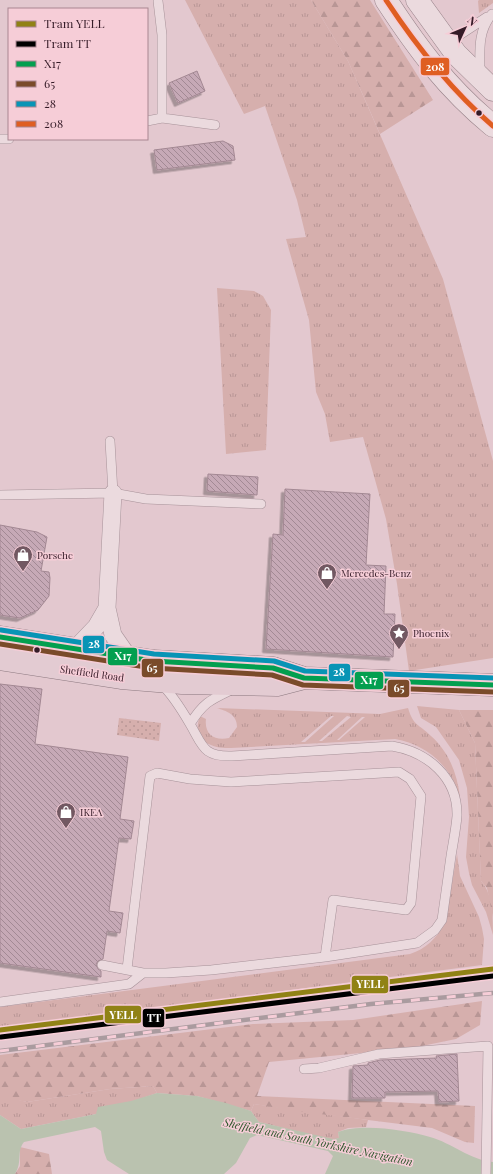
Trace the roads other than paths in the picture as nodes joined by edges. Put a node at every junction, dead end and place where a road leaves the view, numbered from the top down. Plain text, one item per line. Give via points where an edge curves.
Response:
1 (386, 0) edge
2 (417, 0) edge
3 (158, 1) dead end
4 (492, 14) edge
5 (412, 40) junction
6 (446, 41) junction
7 (487, 85) edge
8 (162, 118) junction
9 (148, 121) edge
10 (215, 125) dead end
11 (493, 126) edge
12 (110, 441) dead end
13 (113, 493) junction
14 (0, 495) edge
15 (261, 504) dead end
16 (107, 608) junction
17 (0, 637) edge
18 (74, 650) junction
19 (129, 658) junction
20 (0, 659) edge
21 (304, 678) junction
22 (158, 680) junction
23 (240, 685) junction
24 (493, 685) edge
25 (190, 724) junction
26 (324, 958) junction
27 (102, 965) dead end
28 (126, 969) junction
29 (143, 973) junction
30 (0, 1002) edge
31 (304, 1069) dead end
32 (486, 1174) edge

1 - 5 street
2 - 6 street
3 - 8 lane via 162,34
4 - 6 lane
4 - 7 lane via 483,27 481,36
5 - 6 street via 431,43
5 - 11 street via 448,85
6 - 7 street
8 - 9 lane
8 - 10 lane
12 - 13 lane
13 - 14 lane
13 - 15 lane via 146,499
13 - 16 street
16 - 18 street via 96,627
16 - 19 street via 113,635
17 - 18 main road, Sheffield Road
18 - 19 main road, Sheffield Road
19 - 21 main road, Sheffield Road via 273,668
20 - 22 main road, Sheffield Road via 121,678
21 - 23 main road, Sheffield Road via 277,685
21 - 24 main road, Sheffield Road
22 - 23 main road, Sheffield Road
22 - 25 lane via 168,690
23 - 25 lane via 207,701
25 - 26 lane via 199,743 213,755 392,746 421,755 445,776 451,788 457,815 442,920 435,930 417,943
26 - 28 lane via 333,900 406,910 411,903 421,796 410,779 399,772 231,782 157,773 150,776
26 - 29 lane via 210,970
27 - 28 lane
28 - 29 lane
29 - 30 lane via 129,984
31 - 32 lane via 379,1054 488,1046

